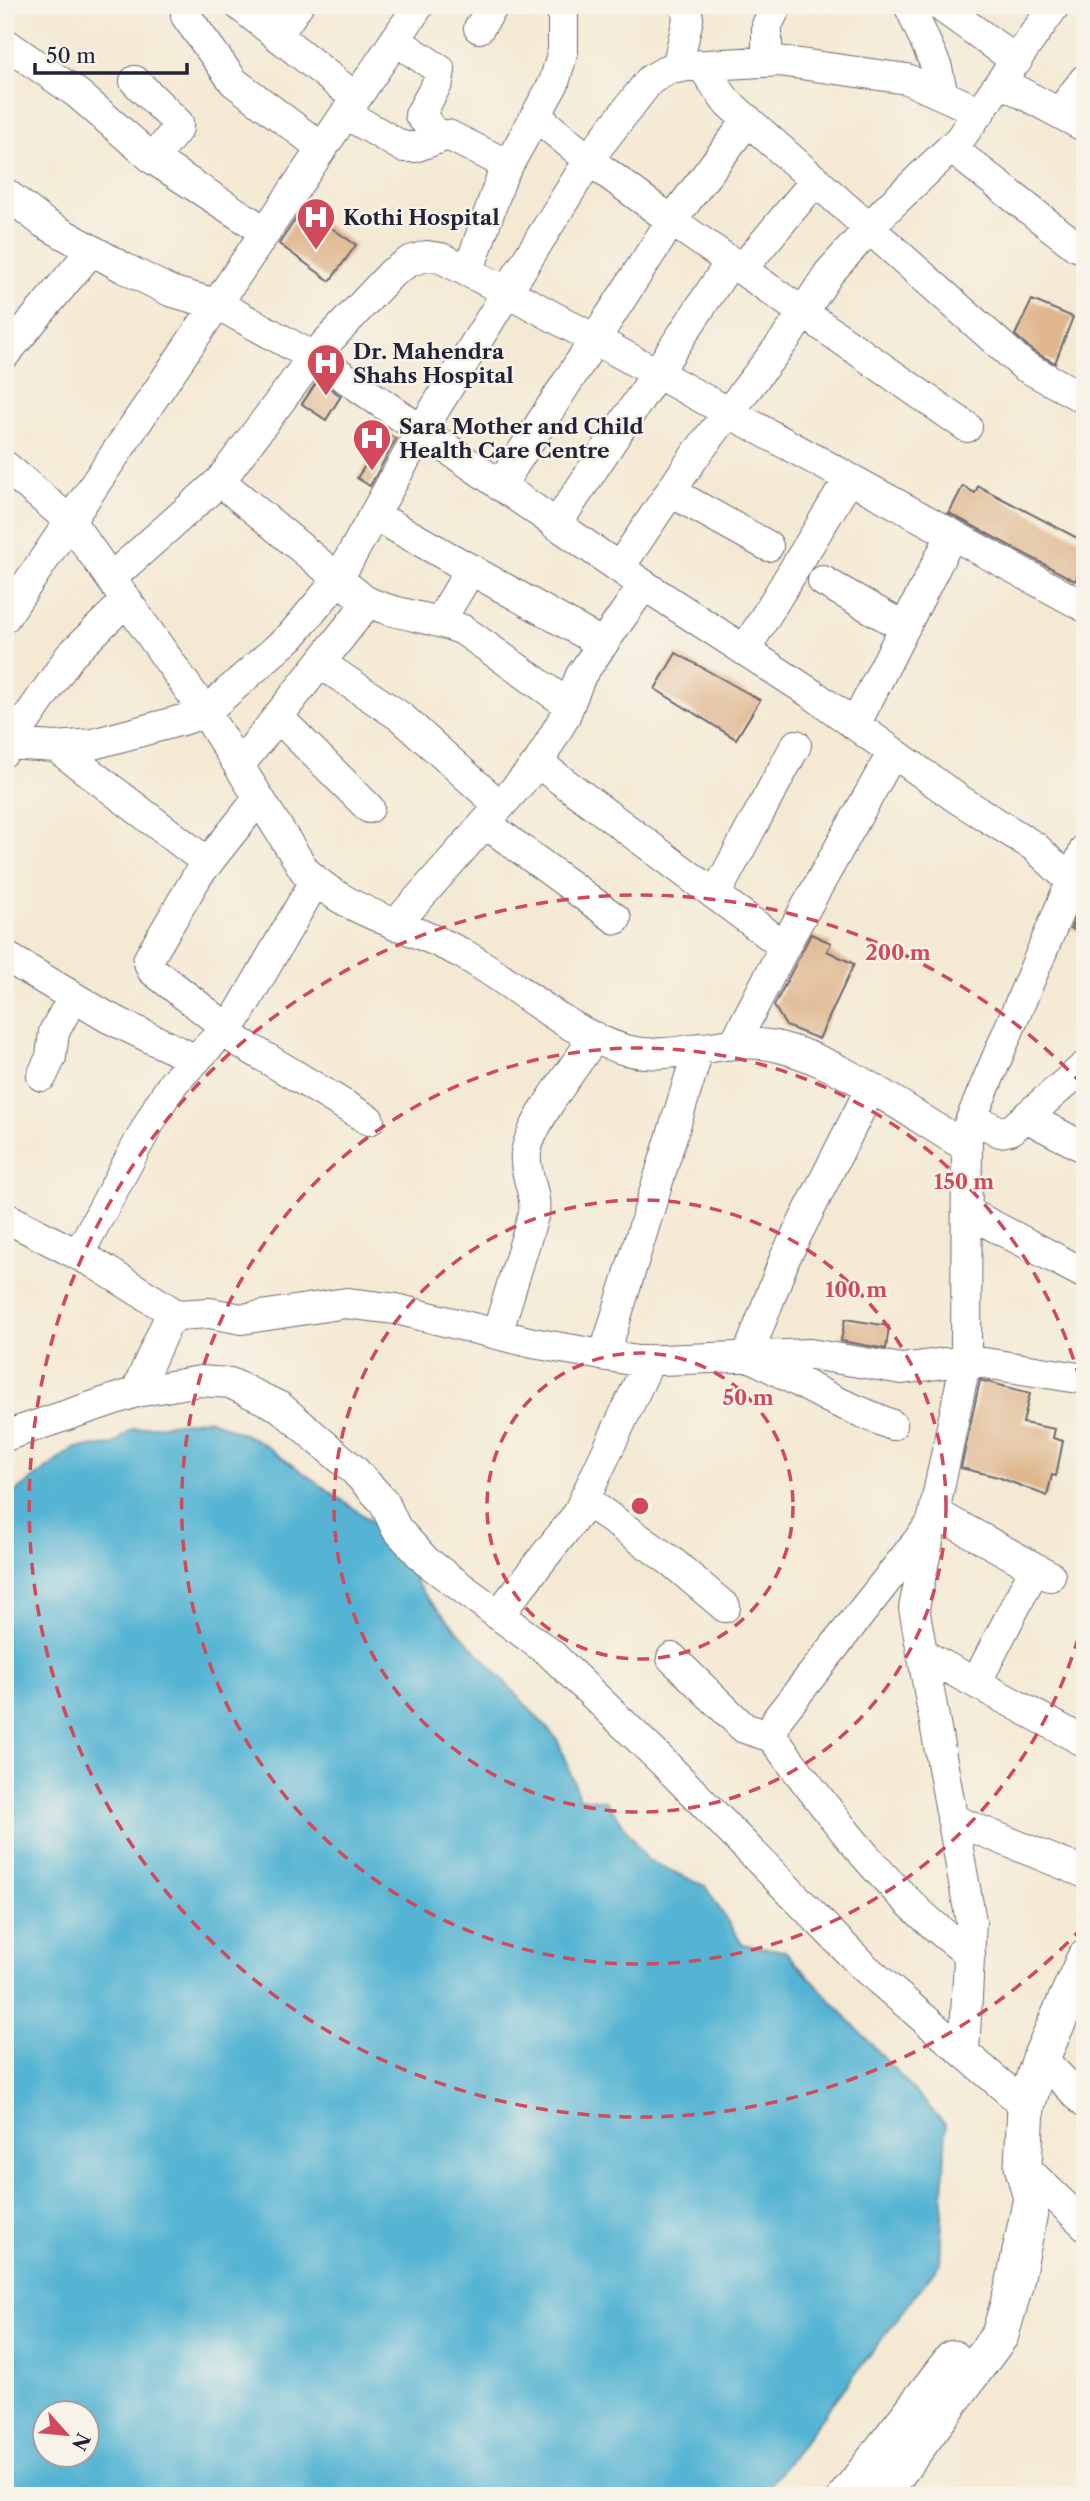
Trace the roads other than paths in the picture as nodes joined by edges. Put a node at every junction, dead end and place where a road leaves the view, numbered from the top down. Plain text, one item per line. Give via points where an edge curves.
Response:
1 (186, 5) edge
2 (239, 5) edge
3 (298, 5) edge
4 (419, 5) edge
5 (563, 5) edge
6 (686, 5) edge
7 (777, 5) edge
8 (909, 5) edge
9 (939, 5) edge
10 (1055, 5) edge
11 (277, 36) junction
12 (396, 40) junction
13 (5, 43) edge
14 (767, 62) junction
15 (689, 67) junction
16 (1009, 72) junction
17 (1085, 79) edge
18 (135, 81) dead end
19 (943, 95) junction
20 (351, 106) junction
21 (980, 112) junction
22 (536, 116) junction
23 (748, 120) junction
24 (1072, 120) edge
25 (439, 137) junction
26 (322, 148) junction
27 (951, 148) junction
28 (153, 159) junction
29 (589, 160) junction
30 (508, 164) junction
31 (816, 180) junction
32 (5, 193) edge
33 (672, 220) junction
34 (871, 228) junction
35 (266, 232) junction
36 (1076, 246) dead end
37 (92, 250) junction
38 (736, 265) junction
39 (468, 272) junction
40 (508, 292) junction
41 (219, 305) junction
42 (804, 313) junction
43 (594, 340) junction
44 (5, 354) edge
45 (313, 356) junction
46 (655, 373) junction
47 (1085, 399) edge
48 (727, 414) junction
49 (967, 427) dead end
50 (421, 431) junction
51 (5, 466) edge
52 (849, 479) junction
53 (220, 481) junction
54 (500, 486) junction
55 (671, 492) junction
56 (374, 515) junction
57 (70, 521) junction
58 (556, 525) junction
59 (952, 534) junction
60 (768, 546) dead end
61 (619, 568) junction
62 (471, 569) junction
63 (337, 581) junction
64 (824, 581) dead end
65 (644, 585) junction
66 (119, 589) junction
67 (369, 602) junction
68 (1085, 607) edge
69 (5, 617) edge
70 (440, 621) junction
71 (904, 628) junction
72 (603, 644) junction
73 (745, 650) junction
74 (320, 663) junction
75 (569, 705) junction
76 (205, 712) junction
77 (278, 717) junction
78 (855, 725) junction
79 (796, 745) dead end
80 (6, 746) edge
81 (56, 747) junction
82 (893, 752) junction
83 (538, 763) junction
84 (239, 766) junction
85 (259, 798) junction
86 (369, 808) dead end
87 (493, 815) junction
88 (208, 863) junction
89 (1079, 868) edge
90 (315, 881) junction
91 (715, 895) junction
92 (616, 919) dead end
93 (395, 925) junction
94 (784, 946) junction
95 (5, 956) edge
96 (73, 997) junction
97 (225, 1030) junction
98 (595, 1037) junction
99 (734, 1044) junction
100 (699, 1048) junction
101 (196, 1060) junction
102 (1085, 1066) edge
103 (42, 1076) dead end
104 (870, 1090) junction
105 (972, 1117) junction
106 (1026, 1117) junction
107 (369, 1120) dead end
108 (967, 1147) junction
109 (1085, 1148) edge
110 (967, 1212) junction
111 (5, 1217) edge
112 (78, 1255) junction
113 (1085, 1274) edge
114 (177, 1315) junction
115 (497, 1334) junction
116 (748, 1355) junction
117 (604, 1356) junction
118 (650, 1360) junction
119 (966, 1360) junction
120 (1085, 1379) edge
121 (136, 1392) junction
122 (892, 1425) dead end
123 (5, 1436) edge
124 (584, 1500) junction
125 (934, 1518) junction
126 (725, 1607) dead end
127 (498, 1615) junction
128 (922, 1654) junction
129 (672, 1658) dead end
130 (976, 1683) junction
131 (772, 1737) junction
132 (1085, 1742) edge
133 (952, 1819) junction
134 (1085, 1873) edge
135 (970, 1954) junction
136 (1085, 1959) edge
137 (964, 2053) junction
138 (1041, 2058) junction
139 (1085, 2103) edge
140 (1026, 2106) junction
141 (1023, 2166) junction
142 (1085, 2225) edge
143 (848, 2496) edge
144 (880, 2496) edge

1 - 26 street via 186,16 229,77
2 - 11 street
3 - 11 street
4 - 12 street
5 - 22 street via 563,51 554,83
6 - 15 street
7 - 14 street via 768,25
8 - 19 street via 937,68
9 - 16 street
10 - 16 street
11 - 20 street
12 - 20 street
12 - 25 street via 440,71 420,115
13 - 28 street via 78,94
14 - 15 street
14 - 19 street via 906,79
15 - 23 street
15 - 29 street via 650,80
16 - 21 street
16 - 24 street
17 - 24 street
18 - 28 street via 178,123
19 - 21 street
20 - 25 street via 403,147
20 - 26 street
21 - 27 street
22 - 29 street
22 - 30 street
23 - 31 street
23 - 33 street
25 - 30 street via 454,137
26 - 35 street
27 - 34 street
27 - 36 street
28 - 35 street
29 - 33 street
29 - 40 street
30 - 39 street
31 - 34 street
31 - 38 street
32 - 37 street via 44,223
33 - 38 street
33 - 43 street
34 - 42 street via 829,274
34 - 47 street via 1024,366
35 - 41 street
37 - 41 street via 170,291
37 - 44 street
38 - 42 street
38 - 46 street
39 - 40 street
39 - 45 street via 441,258 410,261 368,297
40 - 43 street
40 - 50 street
41 - 45 street
41 - 57 street
42 - 48 street
42 - 49 street
43 - 46 street
43 - 54 street
45 - 50 street
45 - 53 street
46 - 48 street
46 - 58 street
48 - 52 street
48 - 55 street
50 - 54 street
50 - 56 street
51 - 57 street
52 - 59 street
52 - 73 street
53 - 63 street
53 - 66 street
54 - 58 street
55 - 60 street
55 - 61 street
56 - 62 street
56 - 63 street
57 - 66 street
57 - 69 street
58 - 61 street
59 - 68 street
59 - 71 street
61 - 65 street
62 - 70 street
62 - 72 street
63 - 67 street
63 - 76 street via 291,636
64 - 71 street
65 - 72 street
65 - 73 street
66 - 76 street
66 - 80 street
67 - 70 street
67 - 74 street
70 - 75 street via 482,642
71 - 78 street
72 - 75 street via 581,675
73 - 78 street
74 - 77 street
74 - 87 street via 401,717
75 - 83 street
76 - 81 street via 119,739
76 - 84 street
77 - 84 street
77 - 86 street
78 - 82 street
79 - 91 street
80 - 81 street
81 - 88 street
82 - 89 street via 958,799 1035,847
82 - 94 street
83 - 87 street
83 - 91 street
84 - 85 street
85 - 88 street
85 - 90 street
87 - 92 street
87 - 93 street
88 - 97 street via 148,960 149,966
89 - 105 street
90 - 93 street via 354,907
90 - 97 street
91 - 94 street
93 - 98 street via 461,953
94 - 99 street
95 - 96 street
96 - 101 street
96 - 103 street via 54,1032 51,1057
97 - 101 street
97 - 107 street
98 - 100 street via 641,1052
98 - 115 street via 530,1138 526,1165 536,1201 534,1213
99 - 100 street
99 - 104 street via 774,1046 809,1057
100 - 117 street
101 - 112 street via 159,1105
102 - 106 street
104 - 108 street
104 - 116 street via 785,1258
105 - 106 street via 1006,1132
105 - 108 street
106 - 109 street
108 - 110 street
110 - 113 street
110 - 119 street
111 - 112 street
112 - 114 street
114 - 115 street via 211,1313 242,1319 346,1303
114 - 121 street via 166,1325
115 - 117 street
116 - 118 street
116 - 119 street via 810,1354 902,1369
116 - 122 street
117 - 118 street
118 - 124 street
119 - 120 street
119 - 125 street
121 - 123 street
121 - 127 street via 200,1381 230,1383 279,1407 354,1469 426,1561
124 - 126 street via 672,1562
124 - 127 street
125 - 128 street via 914,1608
125 - 130 street via 1042,1572
125 - 131 street via 777,1718
127 - 137 street via 550,1653 864,1967
128 - 130 street
128 - 133 street
129 - 131 street via 744,1728
130 - 132 street
131 - 135 street via 887,1882
133 - 134 street
133 - 135 street via 971,1921
135 - 137 street
136 - 138 main road
137 - 140 street
138 - 139 street
138 - 140 main road
140 - 141 main road
141 - 142 street
141 - 143 main road via 1011,2191 985,2309 973,2332
141 - 144 main road via 1032,2198 1000,2335

